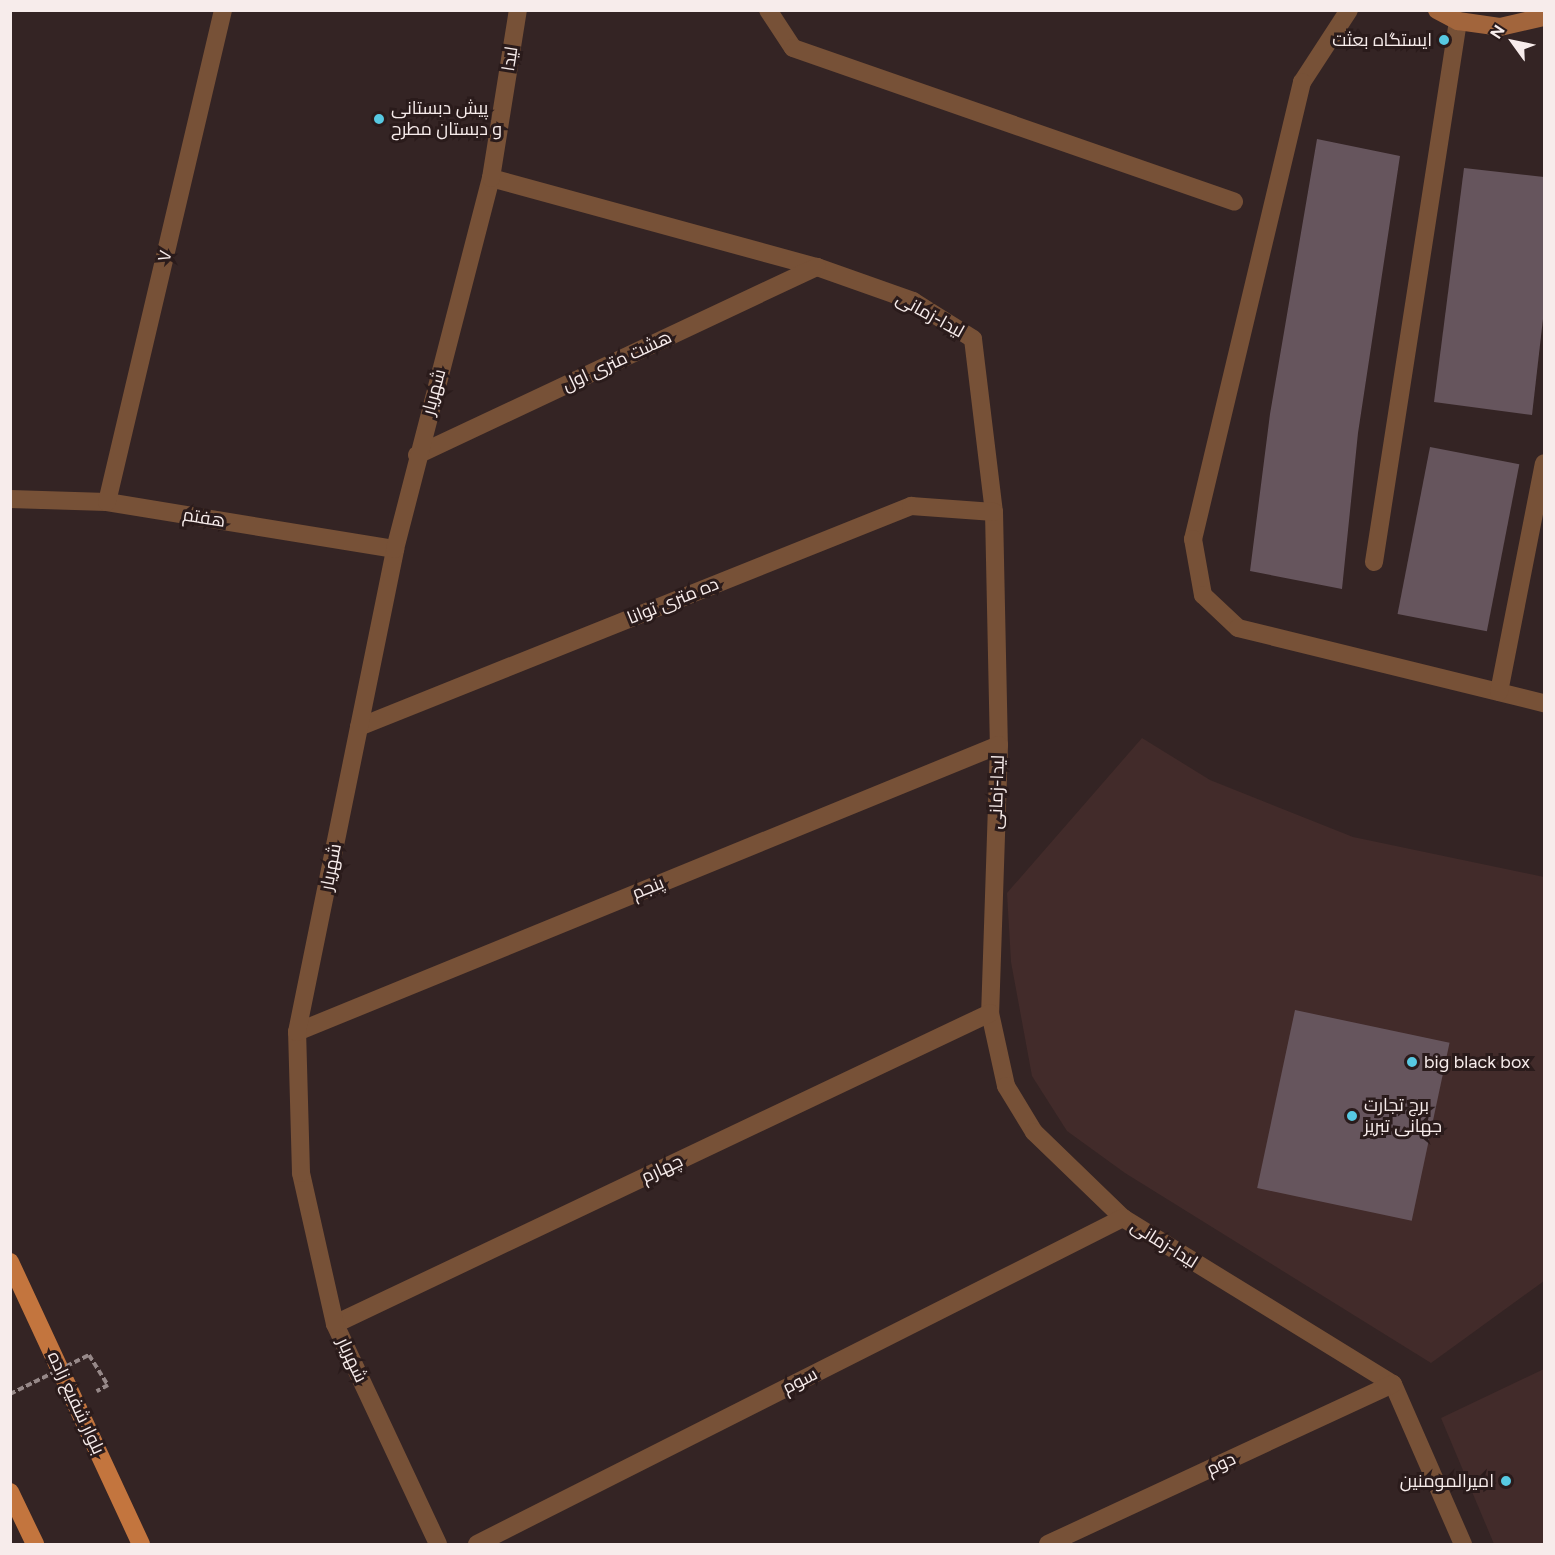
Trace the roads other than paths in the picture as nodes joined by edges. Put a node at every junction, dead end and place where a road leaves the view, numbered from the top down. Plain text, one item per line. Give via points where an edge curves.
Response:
1 (223, 10) edge
2 (518, 10) edge
3 (768, 10) edge
4 (1349, 10) edge
5 (1437, 10) edge
6 (1545, 17) edge
7 (1458, 21) junction
8 (491, 178) junction
9 (1234, 202) dead end
10 (818, 267) junction
11 (417, 455) junction
12 (1545, 463) edge
13 (10, 499) edge
14 (107, 502) junction
15 (994, 512) junction
16 (395, 549) junction
17 (1374, 561) dead end
18 (1499, 692) junction
19 (1545, 703) edge
20 (358, 727) junction
21 (999, 746) junction
22 (990, 1013) junction
23 (297, 1032) junction
24 (1123, 1218) junction
25 (10, 1262) edge
26 (335, 1324) junction
27 (1393, 1384) junction
28 (10, 1492) edge
29 (16, 1516) edge
30 (35, 1545) edge
31 (141, 1545) edge
32 (438, 1545) edge
33 (477, 1545) edge
34 (1048, 1545) edge
35 (1463, 1545) edge

1 - 14 street, ۷
2 - 8 street, لیدا
3 - 9 street via 793,48
4 - 18 street via 1302,82 1193,539 1203,596 1238,628
5 - 7 main road
6 - 7 main road via 1500,27
7 - 17 street
8 - 10 street, لیدا-زمانی
8 - 11 street, شهریار
10 - 11 street, هشت متری اول
10 - 15 street, لیدا-زمانی via 912,301 973,339
11 - 16 street, شهریار
12 - 18 street
13 - 14 street, هفتم
14 - 16 street, هفتم
15 - 20 street, ده متری توانا via 911,506
15 - 21 street, لیدا-زمانی
16 - 20 street, شهریار
18 - 19 street
20 - 23 street, شهریار
21 - 22 street, لیدا-زمانی
21 - 23 street, پنجم
22 - 24 street, لیدا-زمانی via 1006,1086 1034,1132
22 - 26 street, چهارم
23 - 26 street, شهریار via 301,1173
24 - 27 street, لیدا-زمانی
24 - 33 street, سوم
25 - 31 main road, بلوار شفیع زاده
26 - 32 street, شهریار
27 - 34 street, دوم
27 - 35 street
28 - 29 main road
29 - 30 main road

